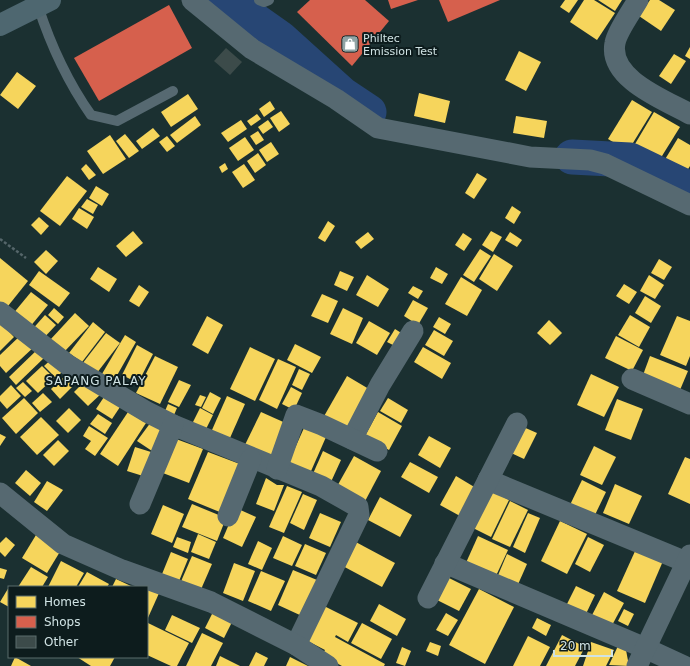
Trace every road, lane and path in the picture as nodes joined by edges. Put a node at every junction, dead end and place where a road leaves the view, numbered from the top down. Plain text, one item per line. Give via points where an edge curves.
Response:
1 (192, 0) edge
2 (259, 0) edge
3 (269, 0) edge
4 (638, 0) edge
5 (44, 3) edge
6 (0, 25) edge
7 (173, 91) dead end
8 (690, 114) edge
9 (690, 205) edge
10 (0, 239) edge
11 (26, 258) dead end
12 (0, 312) edge
13 (413, 331) dead end
14 (632, 379) dead end
15 (690, 404) edge
16 (517, 423) dead end
17 (173, 425) junction
18 (352, 439) junction
19 (377, 451) dead end
20 (251, 459) junction
21 (277, 469) junction
22 (488, 480) junction
23 (0, 493) edge
24 (140, 504) dead end
25 (228, 516) dead end
26 (689, 561) edge
27 (445, 563) junction
28 (428, 598) dead end
29 (296, 645) junction
30 (641, 657) edge
31 (328, 666) edge
32 (684, 666) edge

1 - 9 street via 252,49 336,99 378,128 530,157 590,160 605,164
2 - 3 lane
4 - 8 street via 615,42 614,55 619,68 638,86
5 - 6 main road
5 - 7 lane via 53,50 75,92 92,115 117,121
10 - 11 path
12 - 17 street via 68,365
13 - 18 street via 380,385
14 - 15 street
16 - 22 street
17 - 20 street
17 - 24 street
18 - 19 street
18 - 21 street via 288,411
20 - 21 street
20 - 25 street
21 - 29 street via 321,486 360,510
22 - 26 street
22 - 27 street
23 - 29 street via 63,544 122,570 211,602
26 - 30 street
27 - 28 street
27 - 30 street
29 - 31 street
30 - 32 street

